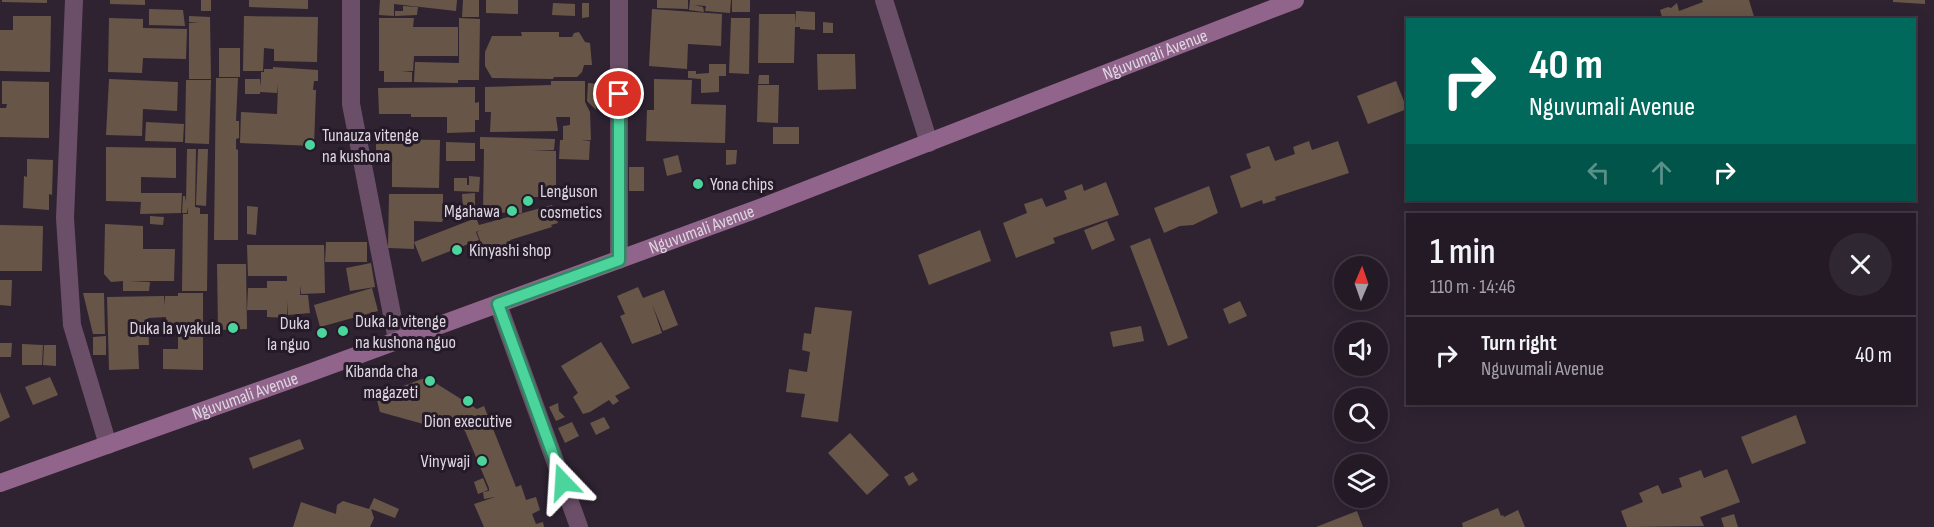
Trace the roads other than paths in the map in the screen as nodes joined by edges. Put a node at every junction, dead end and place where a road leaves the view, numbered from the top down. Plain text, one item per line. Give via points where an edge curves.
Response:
1 (74, 0) edge
2 (351, 0) edge
3 (620, 0) edge
4 (884, 0) edge
5 (1295, 0) edge
6 (928, 143) junction
7 (619, 260) junction
8 (498, 304) junction
9 (397, 340) junction
10 (108, 445) junction
11 (0, 483) edge
12 (579, 527) edge

1 - 10 street via 65,218 72,325
2 - 9 street via 351,104
3 - 7 street
4 - 6 street
5 - 6 street, Nguvumali Avenue
6 - 7 street, Nguvumali Avenue
7 - 8 street, Nguvumali Avenue
8 - 9 street, Nguvumali Avenue
8 - 12 street
9 - 10 street, Nguvumali Avenue
10 - 11 street, Nguvumali Avenue

